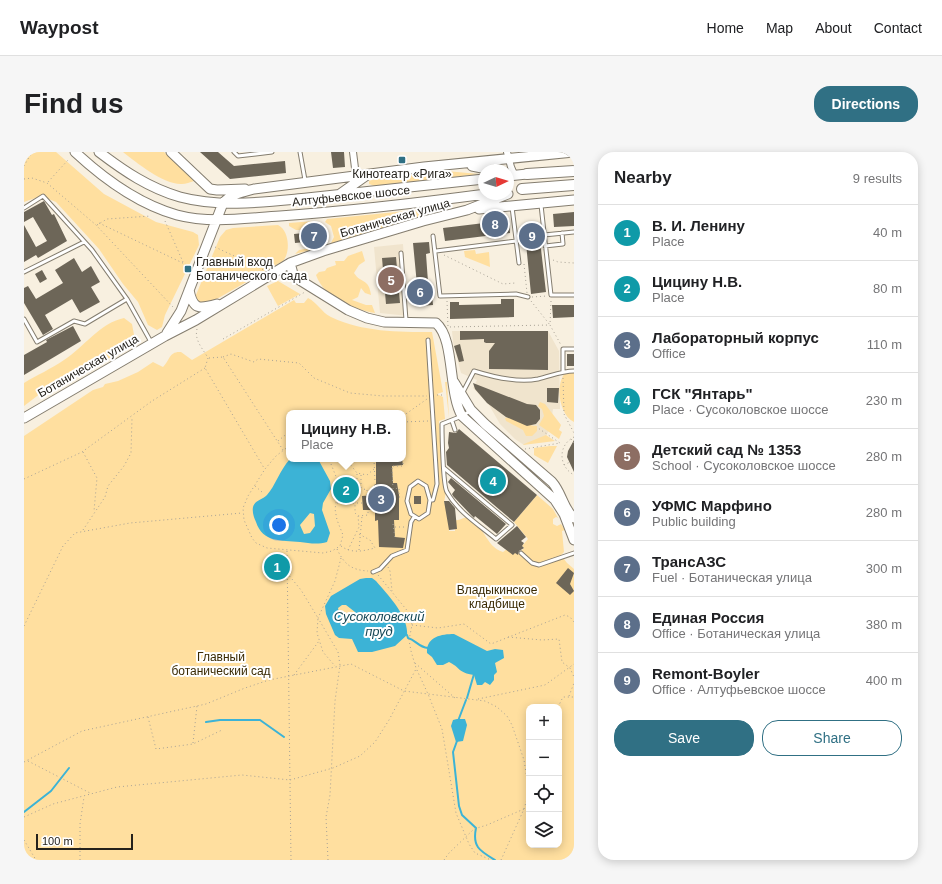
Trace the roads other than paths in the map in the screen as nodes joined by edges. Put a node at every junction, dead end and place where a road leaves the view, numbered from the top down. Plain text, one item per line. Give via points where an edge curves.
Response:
1 (75, 152) edge
2 (99, 152) edge
3 (171, 152) edge
4 (234, 152) edge
5 (272, 152) edge
6 (300, 152) edge
7 (354, 152) edge
8 (574, 152) edge
9 (508, 156) edge
10 (453, 164) junction
11 (478, 168) edge
12 (574, 170) edge
13 (368, 174) junction
14 (514, 174) edge
15 (527, 174) joint
16 (356, 176) junction
17 (478, 180) edge
18 (306, 182) junction
19 (574, 185) edge
20 (254, 189) junction
21 (522, 189) joint
22 (514, 191) edge
23 (339, 195) junction
24 (478, 198) edge
25 (484, 200) edge
26 (494, 200) edge
27 (574, 200) edge
28 (223, 203) junction
29 (541, 203) junction
30 (512, 206) junction
31 (24, 208) edge
32 (467, 210) junction
33 (218, 219) junction
34 (574, 232) edge
35 (562, 233) junction
36 (544, 235) junction
37 (433, 236) dead end
38 (516, 241) junction
39 (84, 242) junction
40 (546, 246) junction
41 (436, 251) junction
42 (401, 253) dead end
43 (519, 263) road end
44 (290, 264) junction
45 (24, 272) edge
46 (189, 290) junction
47 (574, 295) edge
48 (528, 297) road end
49 (127, 299) junction
50 (224, 302) junction
51 (24, 319) edge
52 (406, 322) junction
53 (165, 336) junction
54 (428, 340) dead end
55 (152, 343) junction
56 (574, 349) edge
57 (563, 371) junction
58 (574, 371) edge
59 (452, 379) junction
60 (461, 395) junction
61 (471, 410) junction
62 (462, 416) junction
63 (24, 418) edge
64 (452, 421) junction
65 (433, 423) junction
66 (442, 424) junction
67 (455, 430) dead end
68 (444, 468) junction
69 (552, 482) junction
70 (545, 490) junction
71 (430, 500) junction
72 (414, 517) junction
73 (574, 518) edge
74 (574, 523) edge
75 (573, 537) edge
76 (521, 553) dead end
77 (574, 553) edge
78 (373, 572) road end

1 - 33 main road, Алтуфьевское шоссе via 110,183 161,209 178,215
2 - 28 main road, Алтуфьевское шоссе via 133,176 162,191 181,197
3 - 20 main road via 210,188
4 - 5 lane via 238,156
6 - 18 lane
7 - 16 street
8 - 9 main road
9 - 10 main road
10 - 11 main road
10 - 13 main road
12 - 15 main road
13 - 16 main road
13 - 23 main road
14 - 15 main road
16 - 18 main road
17 - 23 main road, Алтуфьевское шоссе
18 - 20 main road
19 - 21 main road
20 - 28 main road via 236,194
21 - 22 main road, Ботаническая улица
23 - 28 main road, Алтуфьевское шоссе
24 - 33 main road, Алтуфьевское шоссе via 320,213
25 - 32 main road, Ботаническая улица
26 - 30 main road, Алтуфьевское шоссе
27 - 29 main road
28 - 33 main road, Ботаническая улица
29 - 30 main road
29 - 36 lane
30 - 32 main road
30 - 38 lane
31 - 39 lane via 43,196
32 - 44 main road, Ботаническая улица via 423,220
33 - 46 main road, Ботаническая улица
34 - 35 lane
35 - 36 lane
35 - 40 lane via 563,244
36 - 40 lane
37 - 41 lane
38 - 41 lane
38 - 43 lane
39 - 45 lane
39 - 49 lane
40 - 47 lane via 551,295
41 - 48 lane via 440,296 516,294
42 - 52 lane
44 - 50 main road, Ботаническая улица
44 - 52 main road via 293,274 298,279 353,313 384,322
46 - 50 main road via 192,304 196,307 202,308
46 - 53 main road, Ботаническая улица via 178,316
49 - 51 lane via 85,324 74,321 38,342
49 - 55 lane
50 - 53 main road, Ботаническая улица
52 - 59 main road via 436,323 442,328
53 - 55 main road, Ботаническая улица
54 - 65 lane
55 - 63 main road, Ботаническая улица
56 - 57 lane via 563,349
57 - 58 lane
57 - 60 lane via 537,379 495,378 474,371
59 - 60 main road
59 - 62 main road via 454,400
60 - 61 main road
61 - 62 lane
61 - 69 main road
62 - 64 lane
62 - 70 main road via 471,427
64 - 66 lane
64 - 67 lane
65 - 66 lane
65 - 71 lane via 437,484 434,500
66 - 68 lane
68 - 68 lane via 446,491 466,515 496,539 512,525
69 - 70 main road via 553,487
69 - 73 main road
70 - 75 main road via 561,508
71 - 72 lane via 426,515 420,519
71 - 72 lane via 427,488 419,481 411,485 407,497 408,509
72 - 78 lane via 410,526 408,549 392,556 379,570
74 - 75 main road
76 - 77 lane via 532,563 539,565

